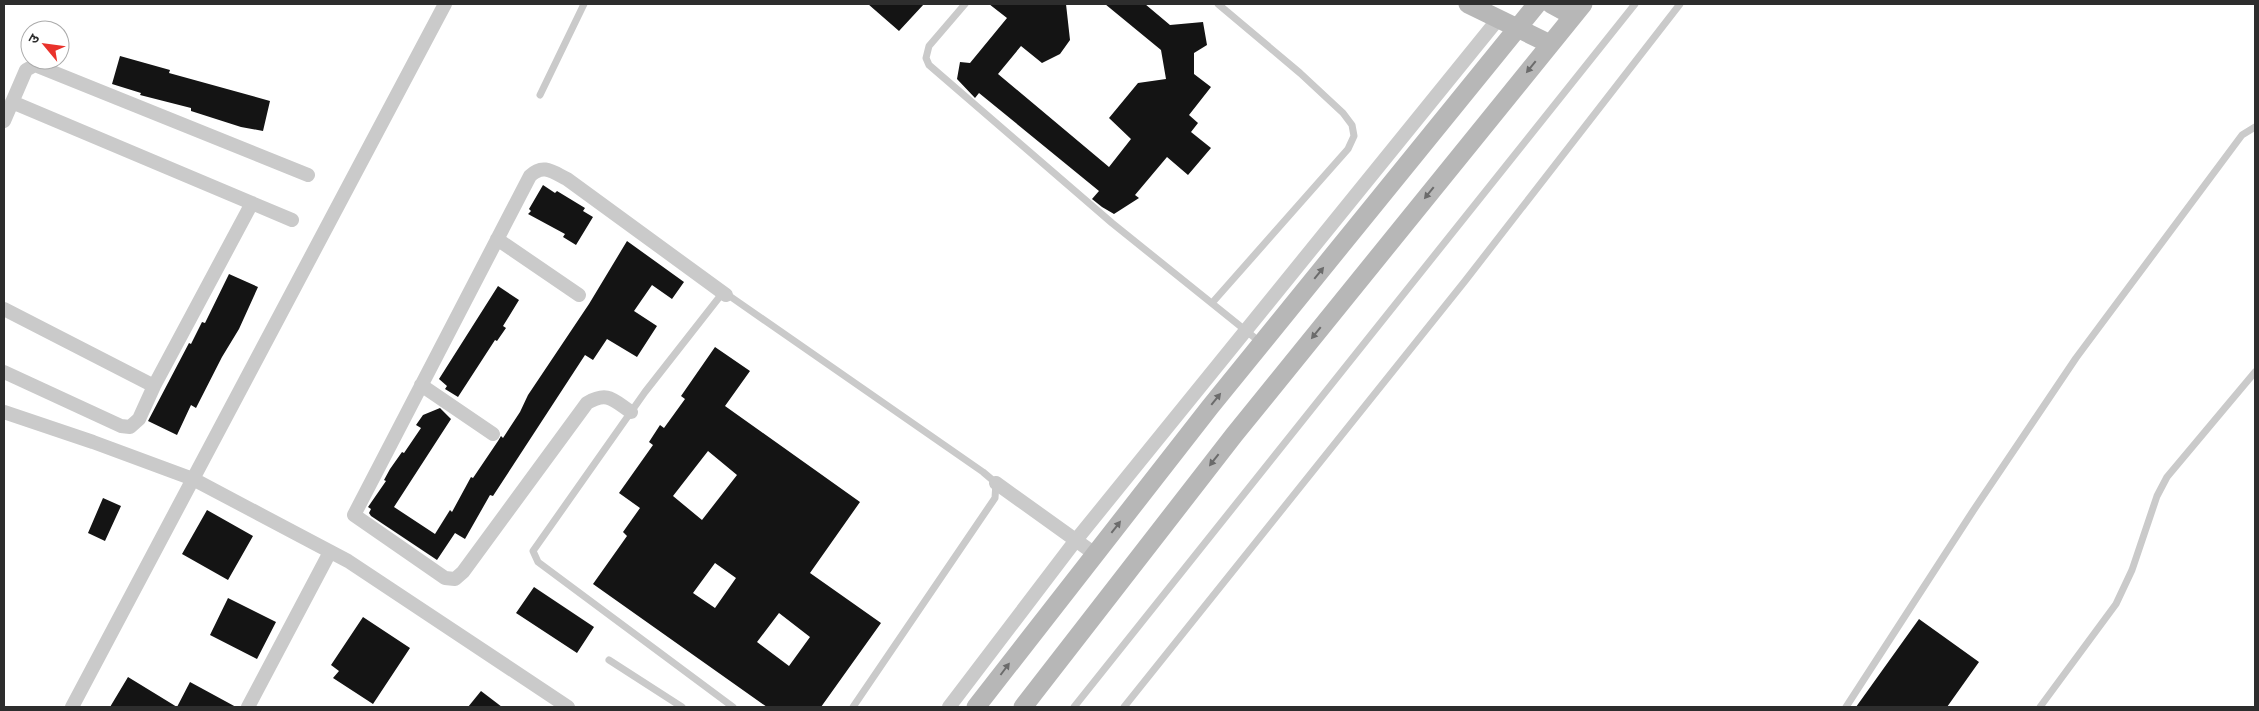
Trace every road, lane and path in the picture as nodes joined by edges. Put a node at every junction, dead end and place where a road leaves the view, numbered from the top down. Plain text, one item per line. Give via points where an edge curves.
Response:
1 (445, 4) edge
2 (584, 4) edge
3 (965, 4) edge
4 (1218, 4) edge
5 (1468, 4) edge
6 (1537, 4) edge
7 (1551, 4) edge
8 (1635, 4) edge
9 (1680, 4) edge
10 (1578, 10) edge
11 (1499, 18) junction
12 (1518, 27) junction
13 (1550, 44) junction
14 (540, 95) dead end
15 (12, 102) junction
16 (4, 121) edge
17 (2255, 127) edge
18 (308, 175) dead end
19 (252, 203) junction
20 (292, 220) dead end
21 (497, 239) junction
22 (579, 295) dead end
23 (726, 295) junction
24 (1212, 303) junction
25 (4, 309) edge
26 (1247, 332) junction
27 (1262, 343) junction
28 (4, 372) edge
29 (2255, 372) edge
30 (154, 386) junction
31 (421, 386) junction
32 (4, 412) edge
33 (631, 412) junction
34 (130, 427) junction
35 (493, 434) dead end
36 (118, 451) junction
37 (193, 479) junction
38 (996, 483) junction
39 (1076, 540) junction
40 (330, 552) junction
41 (1095, 554) junction
42 (610, 660) dead end
43 (553, 703) edge
44 (72, 707) edge
45 (248, 707) edge
46 (568, 707) edge
47 (682, 707) edge
48 (733, 707) edge
49 (854, 707) edge
50 (949, 707) edge
51 (976, 707) edge
52 (1023, 707) edge
53 (1074, 707) edge
54 (1124, 707) edge
55 (1846, 707) edge
56 (2040, 707) edge

1 - 37 street
2 - 14 lane
3 - 24 lane via 929,46 926,58 929,65 1112,223
4 - 24 lane via 1343,113 1352,125 1354,136 1348,149
5 - 11 main road
6 - 12 main road
7 - 10 main road
8 - 53 lane
9 - 54 lane via 1466,281
10 - 13 main road
11 - 12 main road
11 - 26 street
12 - 13 main road
27 -> 12 main road
13 -> 52 main road via 1234,434
15 - 16 street
15 - 18 street via 26,70 35,65
15 - 19 street
17 - 55 lane via 2242,135 2076,358
19 - 20 street
19 - 30 street
21 - 22 street
21 - 23 street via 530,176 543,168 567,179
21 - 31 street
23 - 33 lane via 718,297
23 - 38 lane
24 - 26 lane
25 - 30 street
26 - 27 lane
26 - 39 street
41 -> 27 main road
28 - 34 street
29 - 56 lane via 2167,478 2116,604
30 - 34 street via 139,420
31 - 33 street via 354,514 445,578 455,579 463,572 587,403 607,396
31 - 35 street
32 - 36 street
33 - 48 lane via 535,546 534,557
34 - 36 street
36 - 37 street
37 - 40 street
37 - 44 street
38 - 39 street
38 - 49 lane via 995,498
39 - 41 street
39 - 50 street
40 - 43 street via 348,561
40 - 45 street
51 -> 41 main road
42 - 47 lane
43 - 46 street

